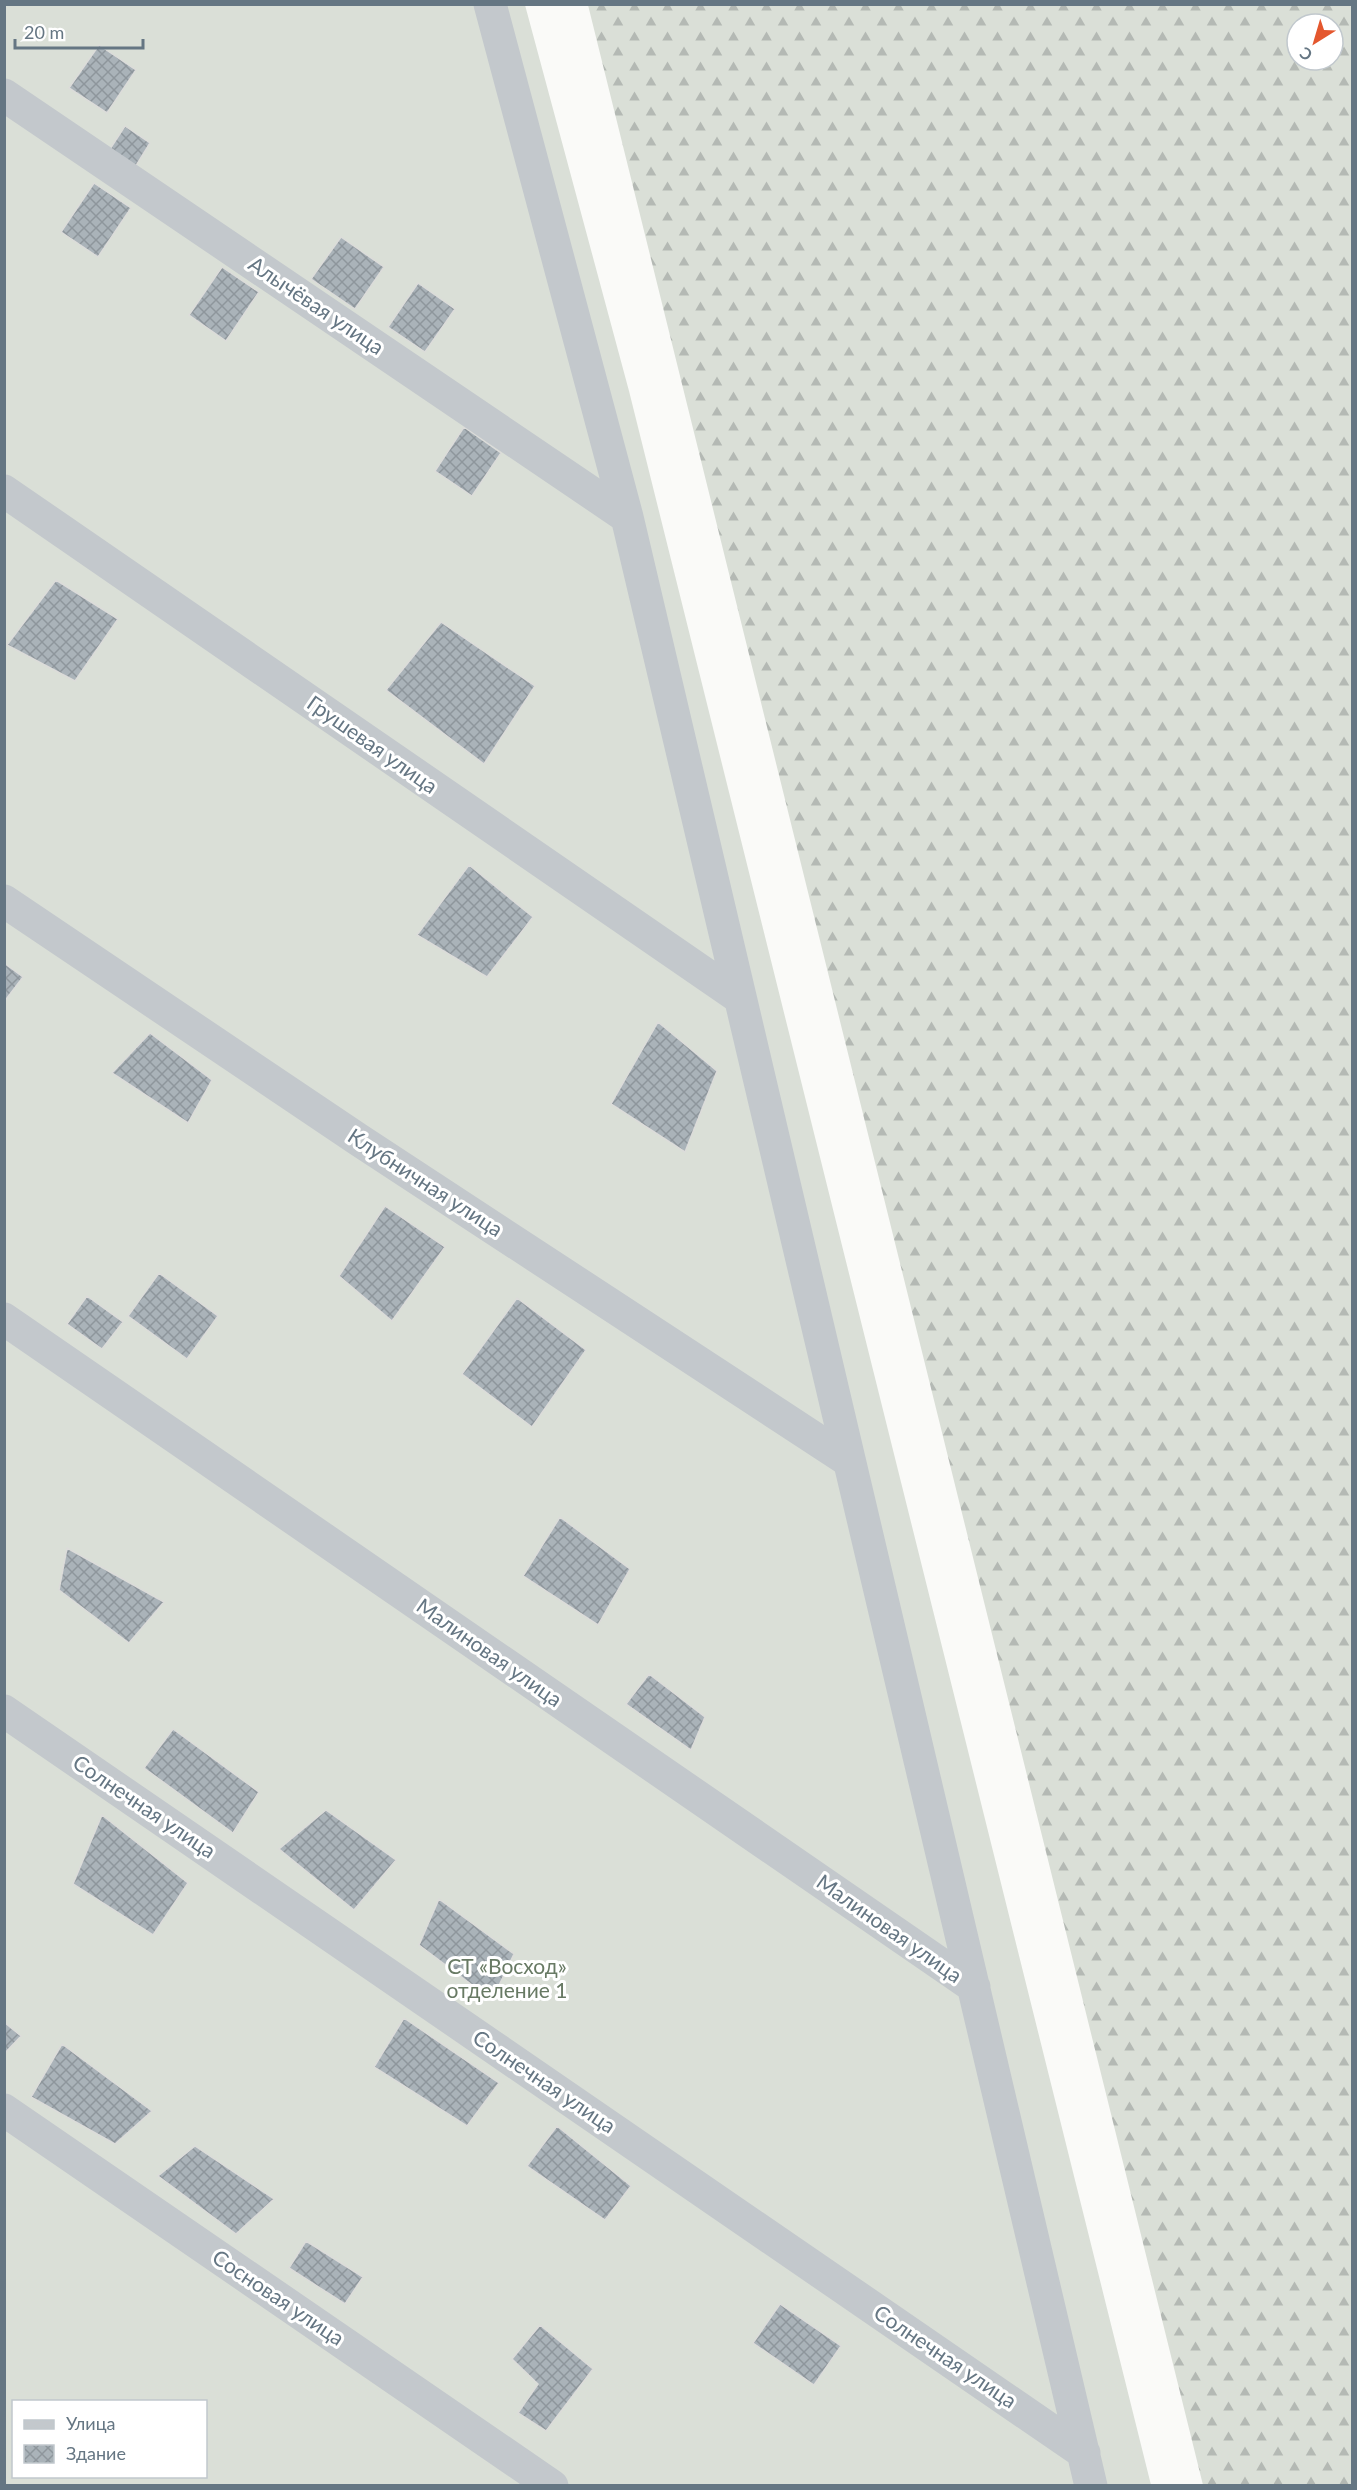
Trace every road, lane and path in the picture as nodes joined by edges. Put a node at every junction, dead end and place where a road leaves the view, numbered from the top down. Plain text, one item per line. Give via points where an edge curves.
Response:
1 (486, 9) edge
2 (4, 95) edge
3 (4, 491) edge
4 (627, 517) junction
5 (4, 901) edge
6 (740, 998) junction
7 (4, 1319) edge
8 (849, 1461) junction
9 (4, 1711) edge
10 (974, 1987) junction
11 (4, 2110) edge
12 (1084, 2453) junction
13 (552, 2486) edge
14 (1091, 2486) edge

1 - 4 street
2 - 4 street, Алычёвая улица
3 - 6 street, Грушевая улица
4 - 6 street
5 - 8 street, Клубничная улица via 359,1140
6 - 8 street
7 - 10 street, Малиновая улица
8 - 10 street
9 - 12 street, Солнечная улица
10 - 12 street
11 - 13 street, Сосновая улица
12 - 14 street

